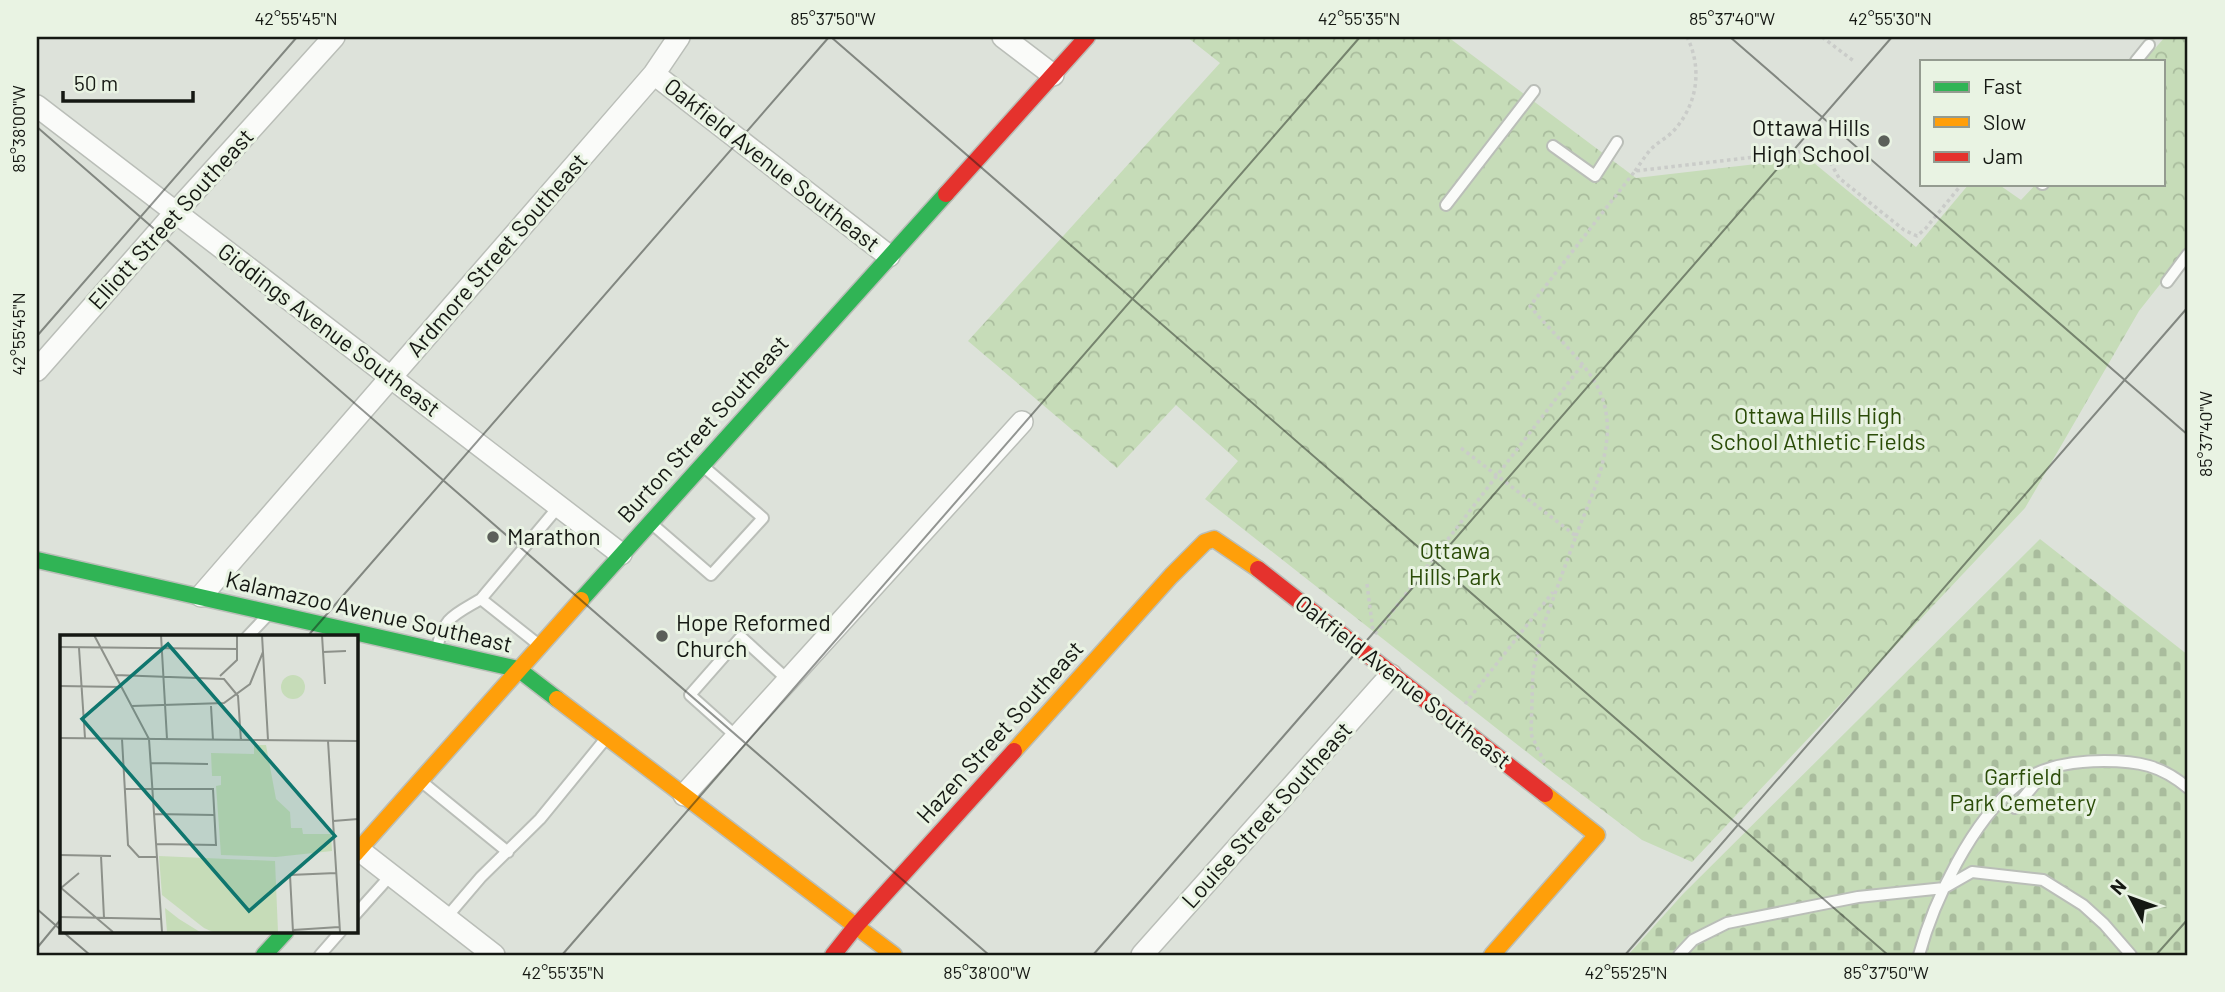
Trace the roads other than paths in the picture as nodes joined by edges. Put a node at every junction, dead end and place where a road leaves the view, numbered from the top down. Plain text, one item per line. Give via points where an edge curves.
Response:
1 (334, 37) edge
2 (679, 37) edge
3 (1003, 37) edge
4 (1087, 37) edge
5 (2148, 45) dead end
6 (2137, 60) edge
7 (654, 74) junction
8 (1053, 75) junction
9 (1534, 91) dead end
10 (37, 106) edge
11 (1617, 142) dead end
12 (1553, 146) dead end
13 (1446, 205) dead end
14 (175, 213) junction
15 (2188, 254) edge
16 (890, 256) junction
17 (2167, 282) dead end
18 (37, 370) edge
19 (392, 376) junction
20 (1022, 422) dead end
21 (701, 465) junction
22 (559, 506) junction
23 (650, 522) junction
24 (1205, 542) joint
25 (621, 554) junction
26 (37, 560) edge
27 (201, 596) junction
28 (481, 599) junction
29 (270, 612) junction
30 (249, 635) edge
31 (539, 646) junction
32 (437, 650) junction
33 (518, 669) junction
34 (1391, 675) junction
35 (789, 680) junction
36 (607, 737) junction
37 (737, 737) junction
38 (2047, 769) junction
39 (420, 780) junction
40 (2188, 788) edge
41 (684, 795) junction
42 (2015, 808) dead end
43 (357, 852) edge
44 (508, 852) junction
45 (391, 875) junction
46 (1944, 888) junction
47 (357, 913) edge
48 (446, 918) junction
49 (856, 926) junction
50 (285, 932) edge
51 (340, 932) edge
52 (264, 955) edge
53 (320, 955) edge
54 (494, 955) edge
55 (833, 955) edge
56 (894, 955) edge
57 (1142, 955) edge
58 (1492, 955) edge
59 (1679, 955) edge
60 (1919, 955) edge
61 (2131, 955) edge

1 - 14 street, Elliott Street Southeast
2 - 7 street, Ardmore Street Southeast
3 - 8 street
4 - 8 main road, Burton Street Southeast
5 - 6 lane
7 - 16 street, Oakfield Avenue Southeast
7 - 19 street, Ardmore Street Southeast
8 - 16 main road, Burton Street Southeast
9 - 13 lane
10 - 14 street, Giddings Avenue Southeast
11 - 12 lane via 1595,176
14 - 18 street, Elliott Street Southeast
14 - 19 street, Giddings Avenue Southeast
15 - 17 lane
16 - 21 main road, Burton Street Southeast
19 - 22 street, Giddings Avenue Southeast
19 - 27 street, Ardmore Street Southeast
20 - 35 street
21 - 23 main road, Burton Street Southeast
21 - 23 lane via 763,518 711,575
22 - 25 street, Giddings Avenue Southeast
22 - 28 lane
23 - 25 main road, Burton Street Southeast
24 - 34 main road, Oakfield Avenue Southeast via 1214,539 1244,558
24 - 49 main road, Hazen Street Southeast
25 - 31 main road, Burton Street Southeast
26 - 27 main road, Kalamazoo Avenue Southeast
27 - 29 main road, Kalamazoo Avenue Southeast
28 - 31 lane
28 - 32 lane via 452,617 440,632
29 - 30 lane
29 - 32 main road, Kalamazoo Avenue Southeast
31 - 33 main road, Burton Street Southeast
32 - 33 main road, Kalamazoo Avenue Southeast
33 - 36 main road, Kalamazoo Avenue Southeast
33 - 39 main road, Burton Street Southeast
34 - 57 street, Louise Street Southeast
34 - 58 main road, Oakfield Avenue Southeast via 1597,835
35 - 37 street
35 - 37 lane via 741,637 690,695
36 - 41 main road, Kalamazoo Avenue Southeast
36 - 44 lane
37 - 41 street
38 - 40 lane via 2082,761 2135,761 2174,776
38 - 42 lane
38 - 46 lane via 2018,784 1992,810
39 - 43 main road, Burton Street Southeast
39 - 44 lane
41 - 49 main road, Kalamazoo Avenue Southeast
43 - 45 street
44 - 48 lane
45 - 47 lane
45 - 48 street
46 - 59 lane via 1858,897 1727,923 1693,940
46 - 60 lane
46 - 61 lane via 1972,872 2043,880 2083,905
48 - 54 street
49 - 55 main road, Hazen Street Southeast
49 - 56 main road, Kalamazoo Avenue Southeast
50 - 52 main road
51 - 53 lane

